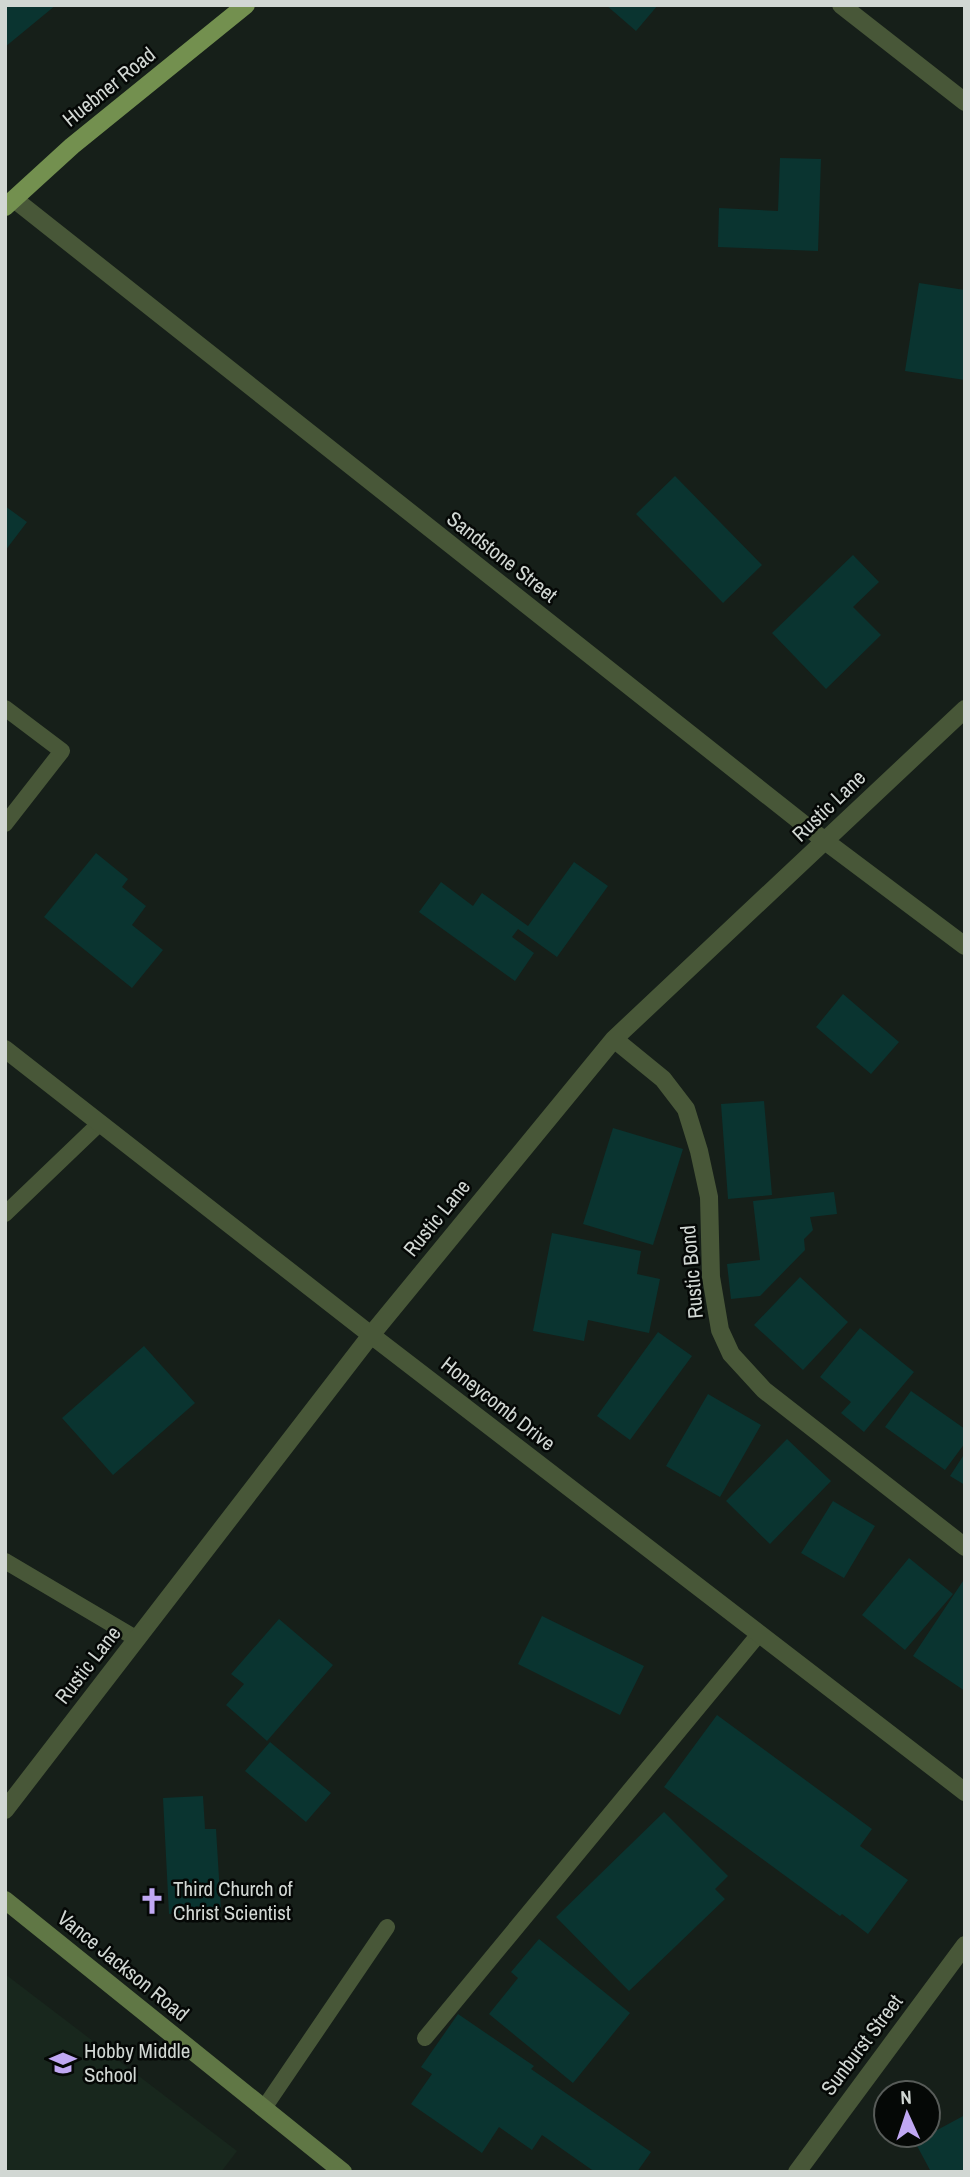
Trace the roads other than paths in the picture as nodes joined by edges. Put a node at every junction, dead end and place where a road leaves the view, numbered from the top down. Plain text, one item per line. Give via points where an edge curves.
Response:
1 (246, 5) edge
2 (841, 5) edge
3 (965, 102) edge
4 (10, 203) edge
5 (5, 708) edge
6 (965, 709) edge
7 (5, 824) edge
8 (825, 841) junction
9 (965, 946) edge
10 (614, 1039) junction
11 (5, 1049) edge
12 (100, 1123) junction
13 (5, 1214) edge
14 (371, 1335) junction
15 (965, 1547) edge
16 (5, 1561) edge
17 (759, 1634) junction
18 (137, 1639) junction
19 (965, 1792) edge
20 (5, 1810) edge
21 (9, 1909) edge
22 (387, 1927) dead end
23 (965, 1945) edge
24 (425, 2038) dead end
25 (264, 2108) junction
26 (343, 2172) edge
27 (797, 2172) edge

1 - 4 main road, Huebner Road via 72,146
2 - 3 street
4 - 8 street, Sandstone Street
5 - 7 lane via 62,751
6 - 8 street, Rustic Lane
8 - 9 street, Sandstone Street
8 - 10 street, Rustic Lane
10 - 14 street, Rustic Lane
10 - 15 street, Rustic Bond via 663,1079 686,1109 709,1197 711,1277 720,1330 731,1354 764,1390
11 - 12 street, Honeycomb Drive
12 - 13 lane
12 - 14 street, Honeycomb Drive
14 - 17 street, Honeycomb Drive
14 - 18 street, Rustic Lane
16 - 18 lane
17 - 19 street, Honeycomb Drive
17 - 24 lane
18 - 20 street, Rustic Lane
21 - 25 main road, Vance Jackson Road
22 - 25 lane
23 - 27 street, Sunburst Street
25 - 26 main road, Vance Jackson Road

